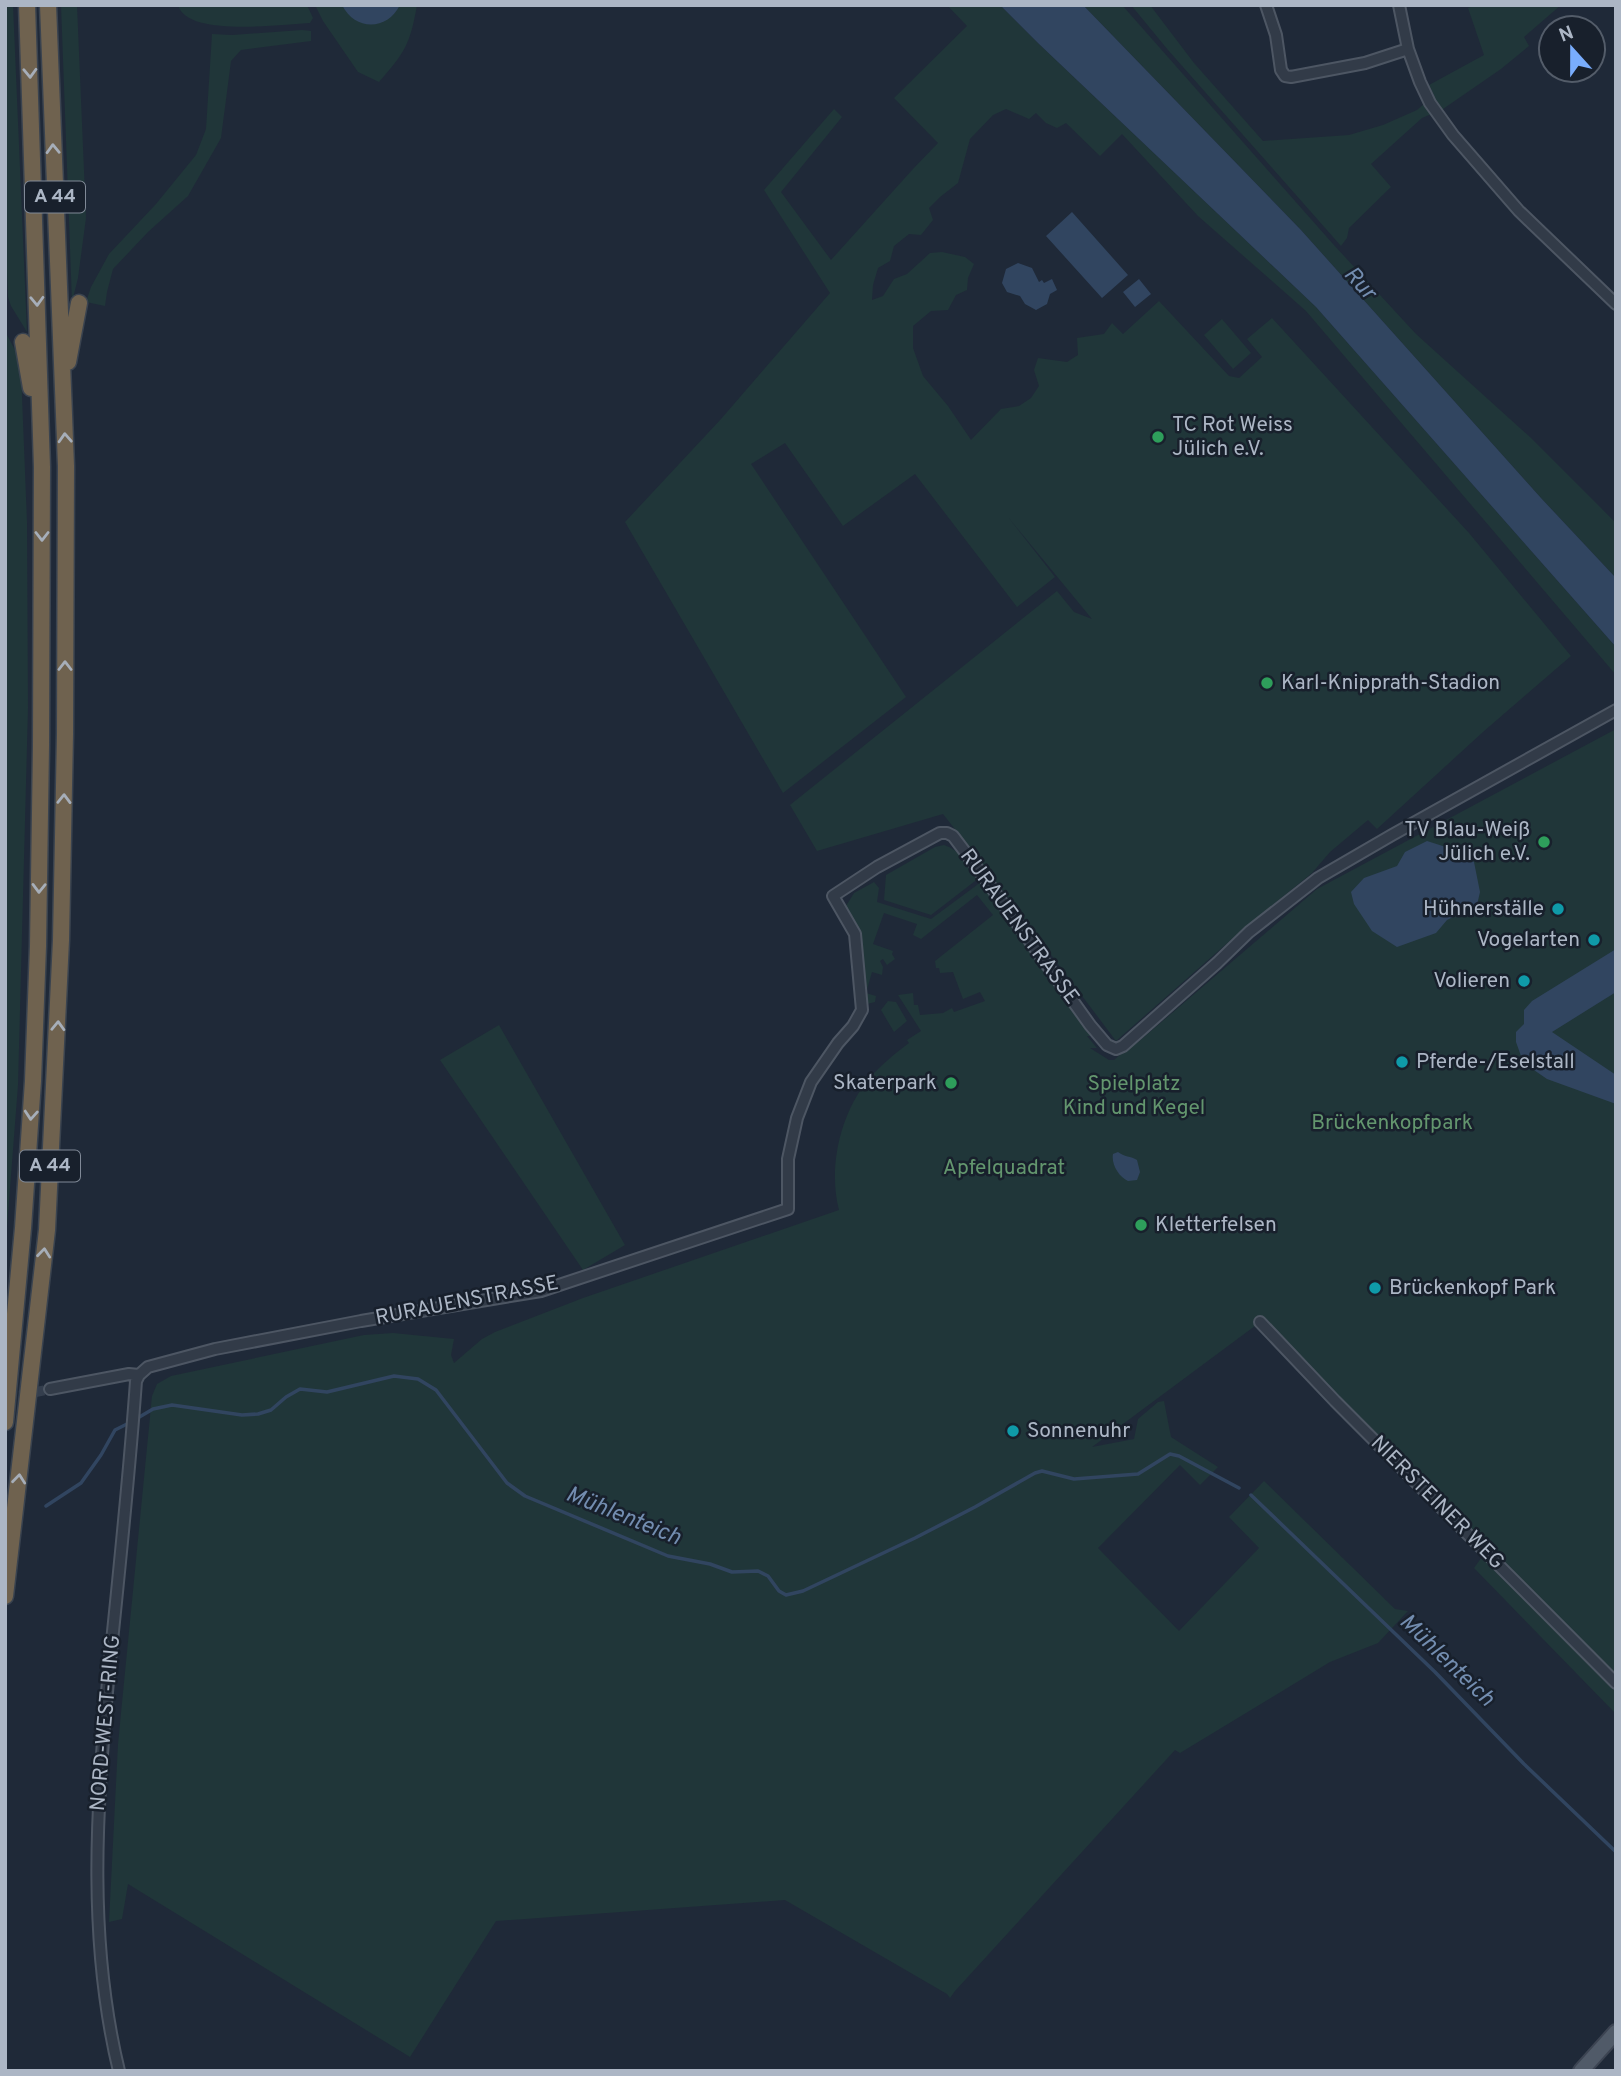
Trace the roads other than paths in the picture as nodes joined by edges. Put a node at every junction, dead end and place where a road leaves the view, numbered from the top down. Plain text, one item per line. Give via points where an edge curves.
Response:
1 (27, 5) edge
2 (48, 5) edge
3 (1266, 5) edge
4 (1399, 5) edge
5 (1408, 49) junction
6 (79, 303) dead end
7 (1616, 304) edge
8 (23, 342) dead end
9 (62, 388) junction
10 (42, 467) junction
11 (1616, 710) edge
12 (1260, 1322) dead end
13 (139, 1375) junction
14 (50, 1389) tunnel mouth
15 (5, 1422) edge
16 (5, 1596) edge
17 (1616, 1683) edge
18 (1616, 2032) edge
19 (119, 2071) edge
20 (1581, 2071) edge

1 -> 10 highway, A 44
9 -> 2 highway, A 44
3 - 5 street via 1285,76 1345,68
4 - 5 street
5 - 7 street via 1430,103 1453,135 1519,211
6 - 9 highway
8 - 10 highway
16 -> 9 highway, A 44 via 47,1230 56,1075 65,721
10 -> 15 highway, A 44 via 34,1068
11 - 13 street, RURAUENSTRASSE via 1318,878 1116,1049 1090,1025 953,836 940,833 833,896 855,934 862,1010 811,1082 797,1118 788,1158 788,1209 541,1291 215,1349 148,1367
12 - 17 street, NIERSTEINER WEG
13 - 14 street, RURAUENSTRASSE
13 - 19 street, NORD-WEST-RING via 97,1836 103,1968
18 - 20 main road

